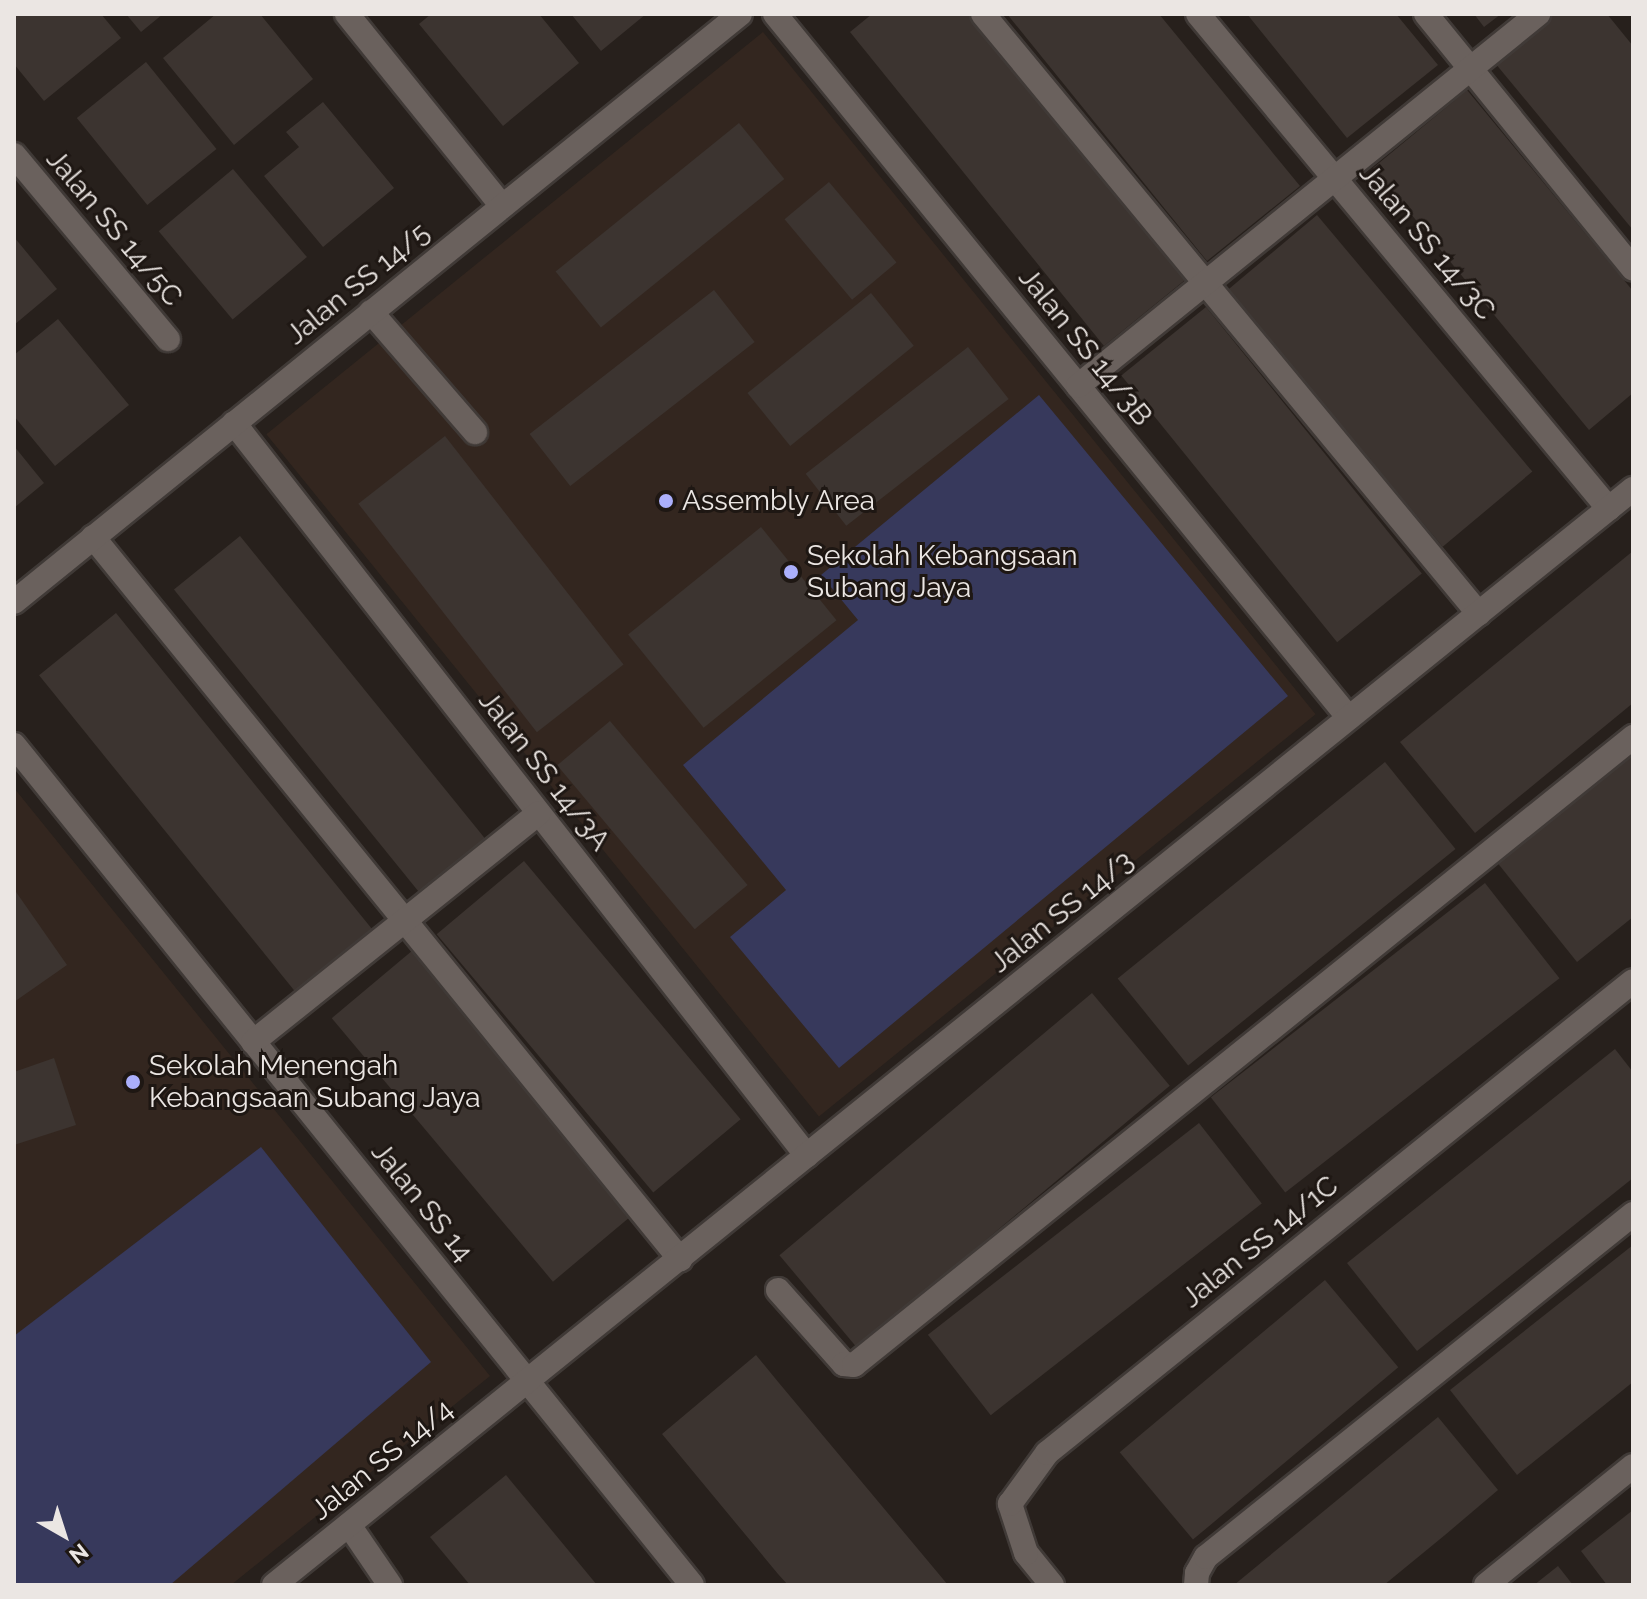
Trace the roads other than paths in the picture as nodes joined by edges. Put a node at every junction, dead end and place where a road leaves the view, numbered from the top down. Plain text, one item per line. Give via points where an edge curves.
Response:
1 (347, 14) edge
2 (740, 14) edge
3 (775, 14) edge
4 (983, 14) edge
5 (1198, 14) edge
6 (1426, 14) edge
7 (1538, 14) edge
8 (1470, 68) junction
9 (14, 155) edge
10 (1334, 178) junction
11 (502, 206) junction
12 (1633, 269) edge
13 (1205, 283) junction
14 (371, 312) junction
15 (168, 339) dead end
16 (1078, 386) junction
17 (234, 423) junction
18 (475, 432) dead end
19 (1633, 489) edge
20 (1609, 509) junction
21 (93, 537) junction
22 (14, 602) edge
23 (1479, 614) junction
24 (1349, 718) junction
25 (1633, 737) edge
26 (14, 745) edge
27 (539, 813) junction
28 (405, 920) junction
29 (1633, 981) edge
30 (253, 1042) junction
31 (807, 1156) junction
32 (1633, 1214) edge
33 (680, 1259) junction
34 (778, 1290) dead end
35 (528, 1381) junction
36 (1633, 1466) edge
37 (349, 1525) junction
38 (274, 1585) edge
39 (390, 1585) edge
40 (692, 1585) edge
41 (1052, 1585) edge
42 (1196, 1585) edge
43 (1486, 1585) edge

1 - 11 street
2 - 11 street, Jalan SS 14/5
3 - 16 street, Jalan SS 14/3B
4 - 13 street
5 - 10 street, Jalan SS 14/3C
6 - 8 street
7 - 8 street
8 - 10 street
8 - 12 street
9 - 15 street, Jalan SS 14/5C
10 - 13 street
10 - 20 street, Jalan SS 14/3C
11 - 14 street, Jalan SS 14/5
13 - 16 street
13 - 23 street
14 - 17 street, Jalan SS 14/5
14 - 18 street
16 - 24 street, Jalan SS 14/3B
17 - 21 street, Jalan SS 14/5
17 - 27 street, Jalan SS 14/3A
19 - 20 street, Jalan SS 14/3
20 - 23 street, Jalan SS 14/3
21 - 22 street, Jalan SS 14/5
21 - 28 street
23 - 24 street, Jalan SS 14/3
24 - 31 street, Jalan SS 14/3
25 - 34 street via 854,1365 844,1364
26 - 30 street, Jalan SS 14
27 - 28 street
27 - 31 street, Jalan SS 14/3A
28 - 30 street
28 - 33 street
29 - 41 street, Jalan SS 14/1C via 1047,1453 1010,1504 1026,1553
30 - 35 street, Jalan SS 14
31 - 33 street, Jalan SS 14/3
32 - 42 street via 1206,1557
33 - 35 street, Jalan SS 14/3
35 - 37 street, Jalan SS 14/4
35 - 40 street, Jalan SS 14
36 - 43 street
37 - 38 street, Jalan SS 14/4
37 - 39 street

